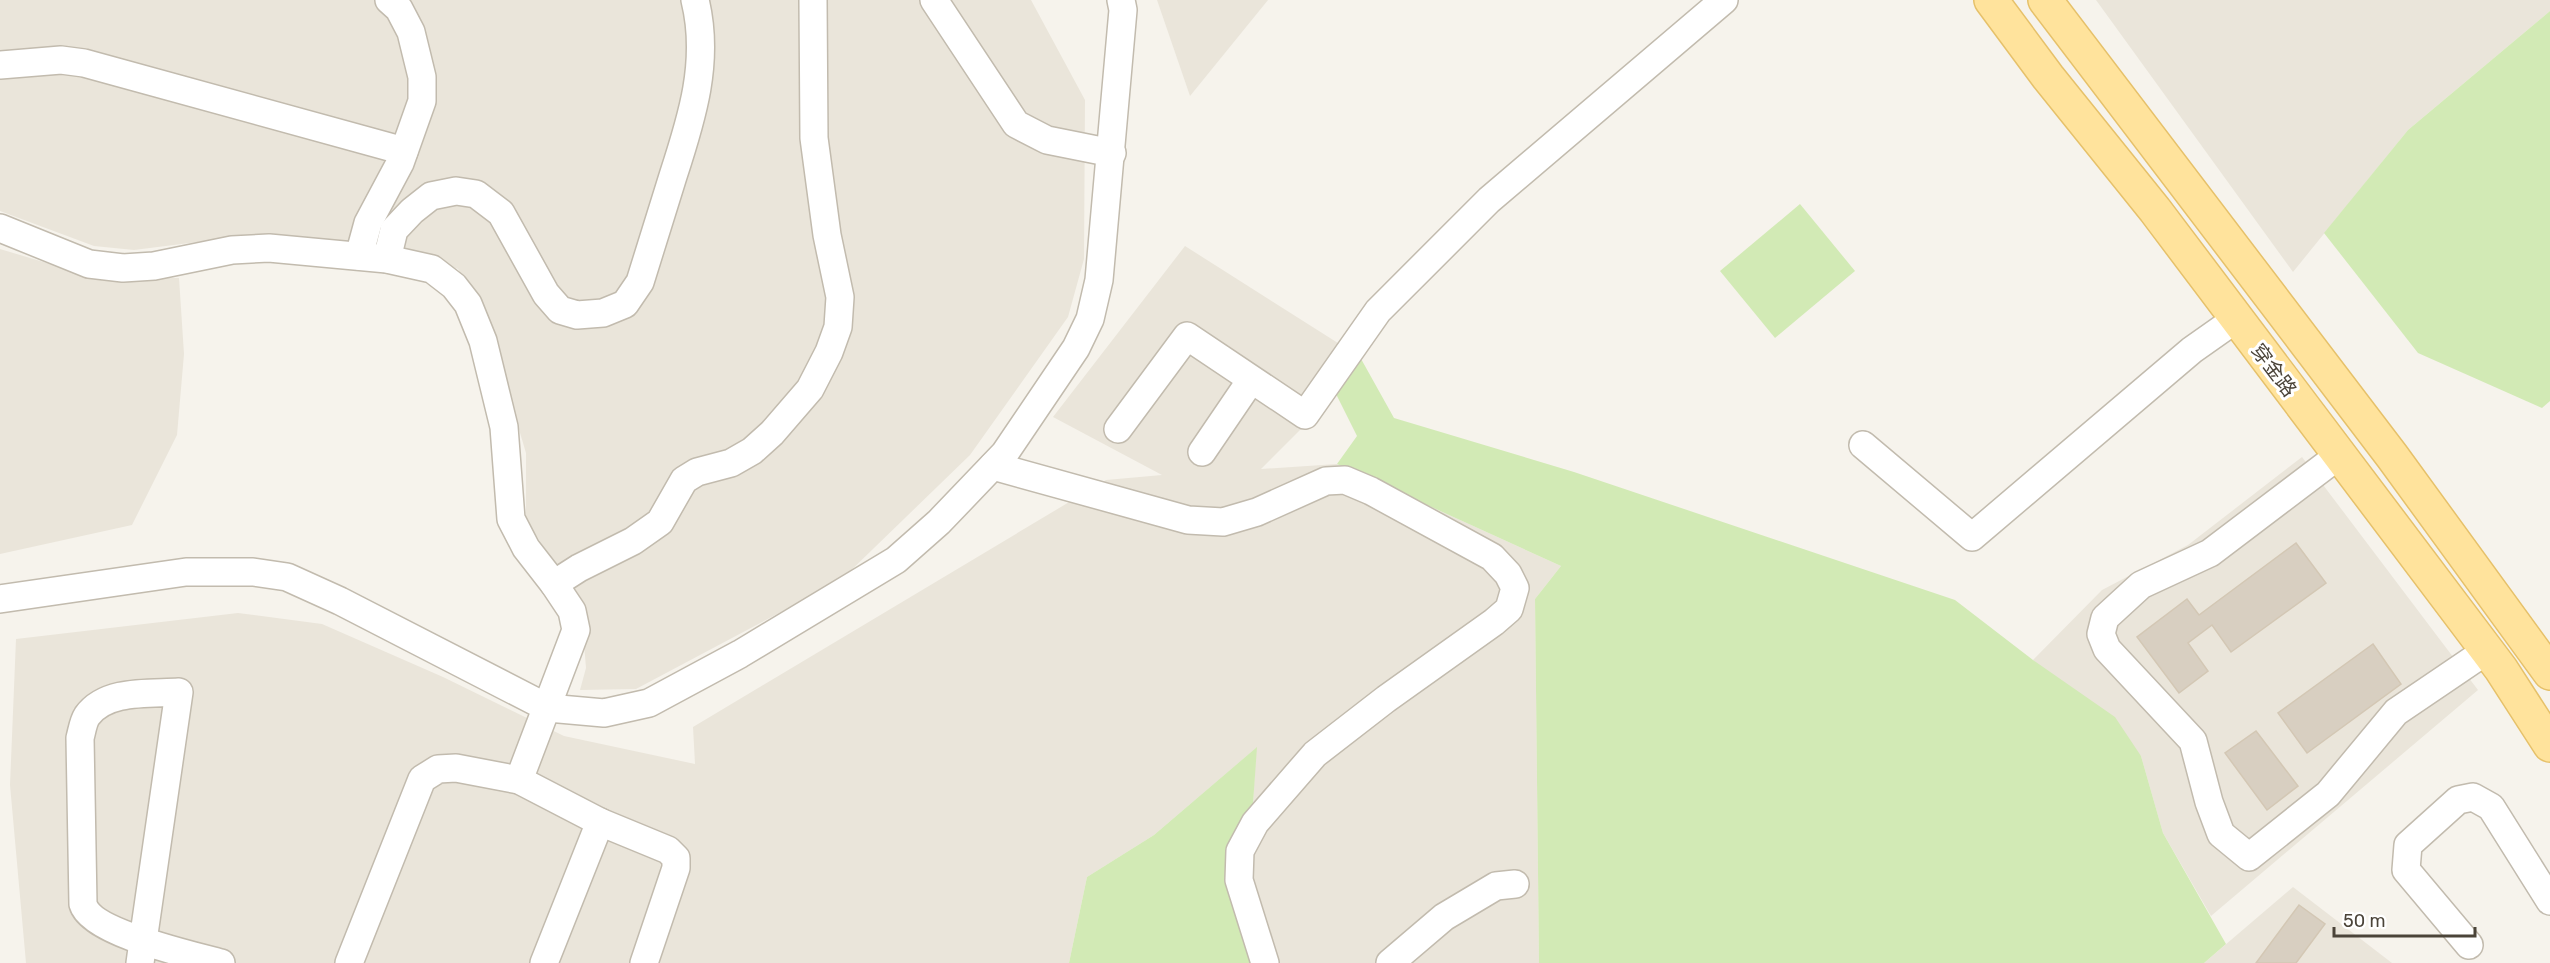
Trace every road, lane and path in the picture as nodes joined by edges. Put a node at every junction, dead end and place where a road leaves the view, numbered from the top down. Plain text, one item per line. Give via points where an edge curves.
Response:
1 (389, 0) edge
2 (695, 0) edge
3 (813, 0) edge
4 (934, 0) edge
5 (1121, 0) edge
6 (1724, 0) edge
7 (1991, 0) edge
8 (2045, 0) edge
9 (0, 65) edge
10 (404, 151) junction
11 (1112, 153) junction
12 (0, 228) edge
13 (359, 256) junction
14 (387, 259) junction
15 (2236, 319) junction
16 (1251, 380) junction
17 (1118, 429) dead end
18 (1863, 445) dead end
19 (1203, 452) dead end
20 (2338, 456) junction
21 (993, 466) junction
22 (554, 584) junction
23 (0, 599) edge
24 (2486, 651) junction
25 (2548, 666) edge
26 (548, 708) junction
27 (2550, 745) edge
28 (519, 780) junction
29 (600, 822) junction
30 (1515, 884) dead end
31 (2550, 901) edge
32 (2469, 945) dead end
33 (141, 952) edge
34 (221, 963) edge
35 (349, 963) edge
36 (544, 963) edge
37 (646, 963) edge
38 (1265, 963) edge
39 (1390, 963) edge

1 - 10 street via 399,9 411,32 422,77 422,101
2 - 14 street via 700,66 695,106 640,282 625,304 603,313 578,315 560,310 546,294 501,213 476,194 466,192 431,196 412,211 394,230
3 - 22 street via 814,138 840,297 838,327 829,352 810,389 752,451 684,480 660,522
4 - 11 street via 1016,124 1047,140
5 - 11 street
6 - 16 street via 1473,216 1378,311 1305,415
7 - 15 main road, 穿金路
8 - 25 main road, 穿金路
9 - 10 street via 61,60 84,63
10 - 13 street via 368,223
11 - 21 street via 1100,280 1090,319 1076,348
12 - 13 street via 89,264 123,268 154,266 232,250 269,248
13 - 14 street
14 - 22 street via 432,269 454,286 468,304 483,341 504,427 511,519 526,548
15 - 18 street via 2192,350 1972,537
15 - 20 main road, 穿金路
16 - 17 street via 1186,336
16 - 19 street
20 - 24 main road, 穿金路
20 - 24 street via 2210,553 2141,585 2105,618 2101,634 2107,649 2193,741 2222,834 2249,857 2328,794 2396,712
21 - 26 street via 896,560 649,704 604,714
21 - 38 street via 1188,520 1223,522 1257,512 1326,481 1345,480 1492,557 1508,574 1515,588 1509,609 1315,754 1255,823 1240,851 1239,880
22 - 26 street via 572,611 576,630
23 - 26 street via 186,572 253,572 287,577
24 - 27 main road, 穿金路
26 - 28 street
28 - 29 street
28 - 35 street via 456,768 438,769 422,779
29 - 36 street
29 - 37 street via 668,850 676,858
30 - 39 street via 1496,886 1444,916
31 - 32 street via 2491,807 2473,797 2458,800 2408,845 2406,870
33 - 33 street via 153,870 179,692 112,698 96,705 85,717 80,738 80,858 85,911
33 - 34 street

